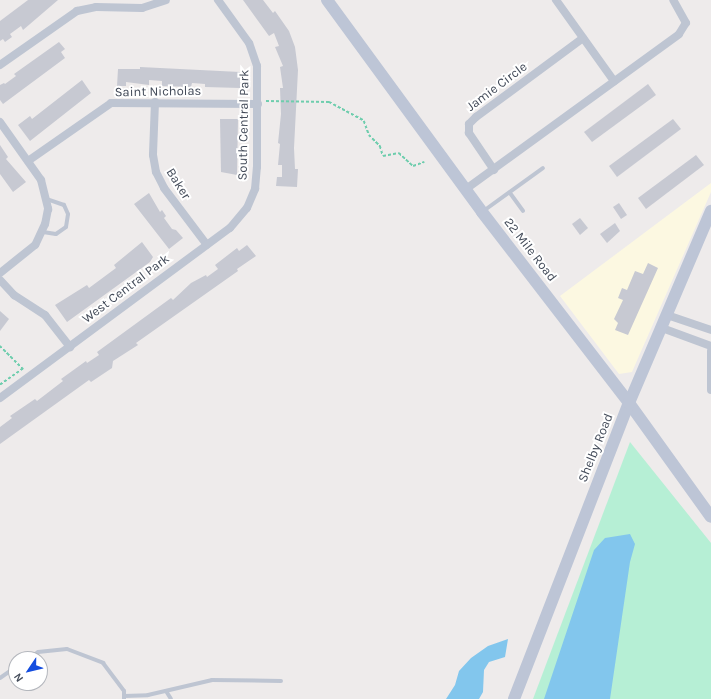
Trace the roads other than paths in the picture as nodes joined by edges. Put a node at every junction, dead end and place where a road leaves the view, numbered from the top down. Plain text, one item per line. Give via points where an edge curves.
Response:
1 (166, 0) edge
2 (218, 0) edge
3 (327, 0) edge
4 (556, 0) edge
5 (674, 0) edge
6 (583, 38) junction
7 (0, 65) edge
8 (614, 81) junction
9 (155, 102) junction
10 (261, 102) junction
11 (0, 122) edge
12 (28, 161) junction
13 (543, 168) dead end
14 (494, 170) junction
15 (255, 189) joint
16 (466, 189) junction
17 (510, 193) junction
18 (48, 199) junction
19 (523, 211) dead end
20 (711, 211) edge
21 (482, 212) junction
22 (43, 232) junction
23 (206, 245) junction
24 (0, 273) edge
25 (0, 280) edge
26 (667, 315) junction
27 (662, 328) junction
28 (711, 330) edge
29 (711, 346) edge
30 (70, 347) junction
31 (711, 351) edge
32 (711, 390) edge
33 (0, 398) edge
34 (629, 403) junction
35 (711, 517) edge
36 (48, 651) edge
37 (281, 681) dead end
38 (166, 691) junction
39 (124, 698) edge
40 (171, 699) edge
41 (514, 699) edge

1 - 7 street via 142,8 96,8 77,11
2 - 10 street, South Central Park via 253,50
3 - 16 street, 22 Mile Road
4 - 6 street
5 - 8 street via 686,23 679,34
6 - 8 street
6 - 14 street, Jamie Circle via 469,124 470,133
8 - 14 street
9 - 10 street, Saint Nicholas
9 - 12 street, Saint Nicholas via 111,103
9 - 23 street, Baker via 153,155 156,172 164,188
10 - 15 street, South Central Park
11 - 12 street
12 - 18 street via 41,180
13 - 17 lane
14 - 16 street
15 - 23 street, West Central Park via 247,208 237,221
16 - 21 street, 22 Mile Road
17 - 19 lane
17 - 21 lane
18 - 22 street
18 - 22 lane via 64,206 68,214 66,227 56,234
20 - 26 street, Shelby Road
21 - 34 street, 22 Mile Road
22 - 24 street via 31,250
23 - 30 street, West Central Park
25 - 30 street via 14,295 45,315
26 - 27 street, Shelby Road
26 - 28 street
27 - 29 street
27 - 34 street, Shelby Road
30 - 33 street, West Central Park
31 - 32 street
34 - 35 street, 22 Mile Road
34 - 41 street, Shelby Road
36 - 39 lane via 67,649 103,663 116,677 124,691
37 - 38 lane via 212,680
38 - 39 lane
38 - 40 lane

